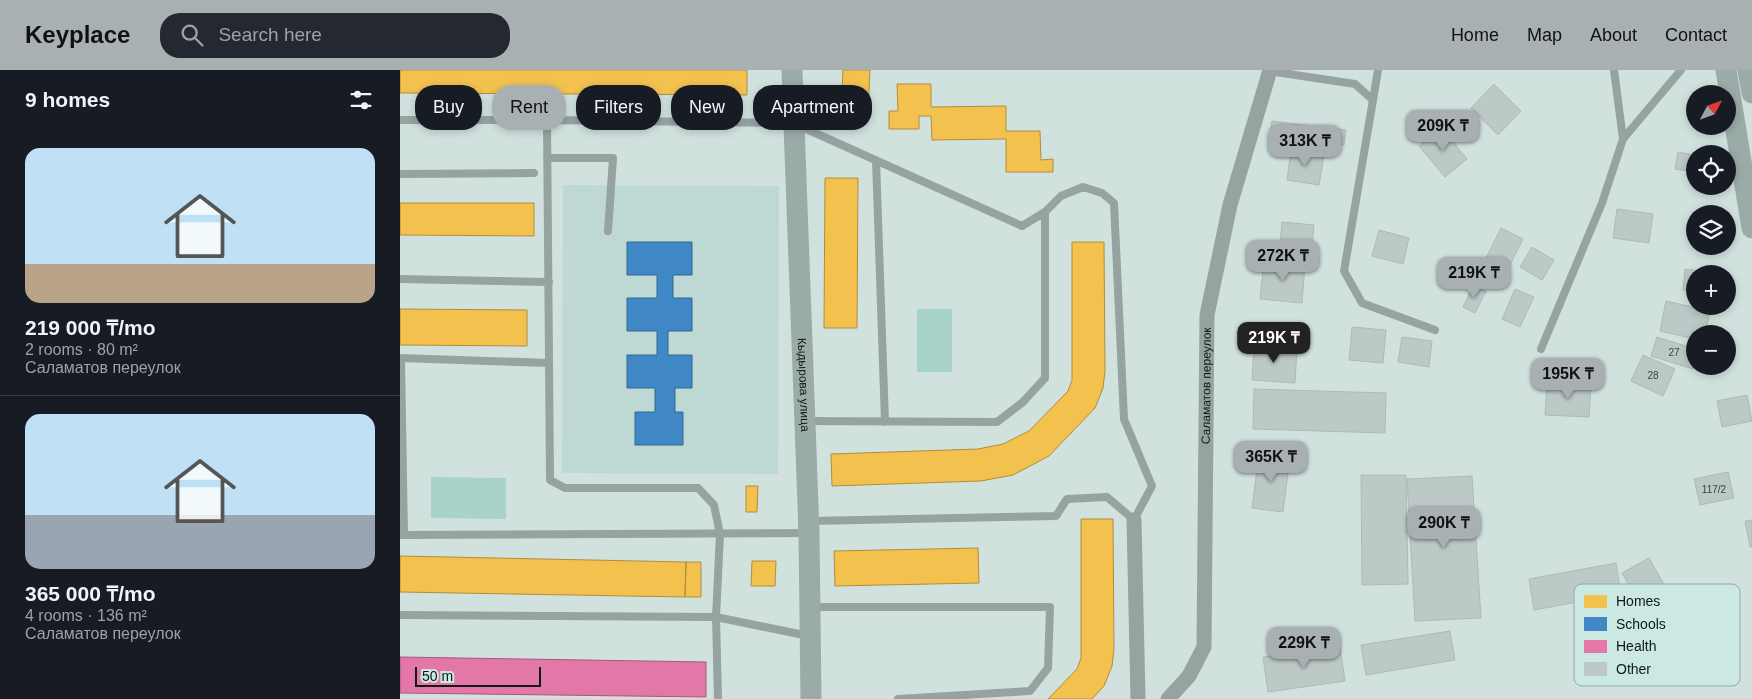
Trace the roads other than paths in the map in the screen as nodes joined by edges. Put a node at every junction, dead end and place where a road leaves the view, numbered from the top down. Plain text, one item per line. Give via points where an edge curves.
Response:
1 (792, 70) edge
2 (1269, 70) edge
3 (1378, 70) edge
4 (1614, 70) edge
5 (1681, 70) edge
6 (1726, 70) edge
7 (1748, 70) edge
8 (792, 85) edge
9 (1752, 93) edge
10 (1373, 100) junction
11 (400, 120) edge
12 (492, 120) edge
13 (566, 120) edge
14 (753, 123) edge
15 (547, 130) edge
16 (793, 130) edge
17 (809, 130) edge
18 (1623, 139) junction
19 (548, 158) junction
20 (876, 160) junction
21 (534, 173) dead end
22 (400, 174) edge
23 (1045, 212) junction
24 (1752, 228) edge
25 (608, 231) dead end
26 (400, 279) edge
27 (548, 282) junction
28 (1435, 330) dead end
29 (1541, 349) dead end
30 (400, 358) edge
31 (549, 363) junction
32 (804, 421) junction
33 (885, 422) junction
34 (1134, 520) junction
35 (808, 527) junction
36 (720, 534) junction
37 (402, 535) edge
38 (809, 608) junction
39 (400, 615) edge
40 (716, 617) junction
41 (809, 636) junction
42 (718, 699) edge
43 (811, 699) edge
44 (898, 699) edge
45 (1138, 699) edge
46 (1168, 699) edge

1 - 8 street, Кыдырова улица
2 - 10 lane via 1356,84
2 - 46 street, Саламатов переулок via 1230,205 1207,315 1204,647 1189,676
3 - 10 lane
4 - 18 lane
5 - 18 lane
6 - 24 street
7 - 9 street
10 - 28 lane via 1344,271 1362,303
11 - 12 lane
13 - 14 lane
15 - 19 lane
16 - 32 street, Кыдырова улица
17 - 20 lane
18 - 29 lane via 1602,203
19 - 25 lane via 613,158
19 - 27 lane
20 - 23 lane via 1022,226
20 - 33 lane
21 - 22 lane
23 - 33 lane via 1045,378 997,422
23 - 34 lane via 1061,196 1083,188 1102,193 1114,203 1124,420 1152,486
26 - 27 lane
27 - 31 lane
30 - 31 lane
30 - 37 lane
31 - 36 lane via 550,480 565,488 698,488 714,505
32 - 33 lane
32 - 35 street, Кыдырова улица
34 - 35 lane via 1107,497 1067,499 1056,516
34 - 45 street
35 - 36 lane
35 - 38 street, Кыдырова улица
36 - 37 lane
36 - 40 lane
38 - 41 street, Кыдырова улица
38 - 44 lane via 1050,607 1048,668 1030,690
39 - 40 lane
40 - 41 lane
40 - 42 lane
41 - 43 street, Кыдырова улица

